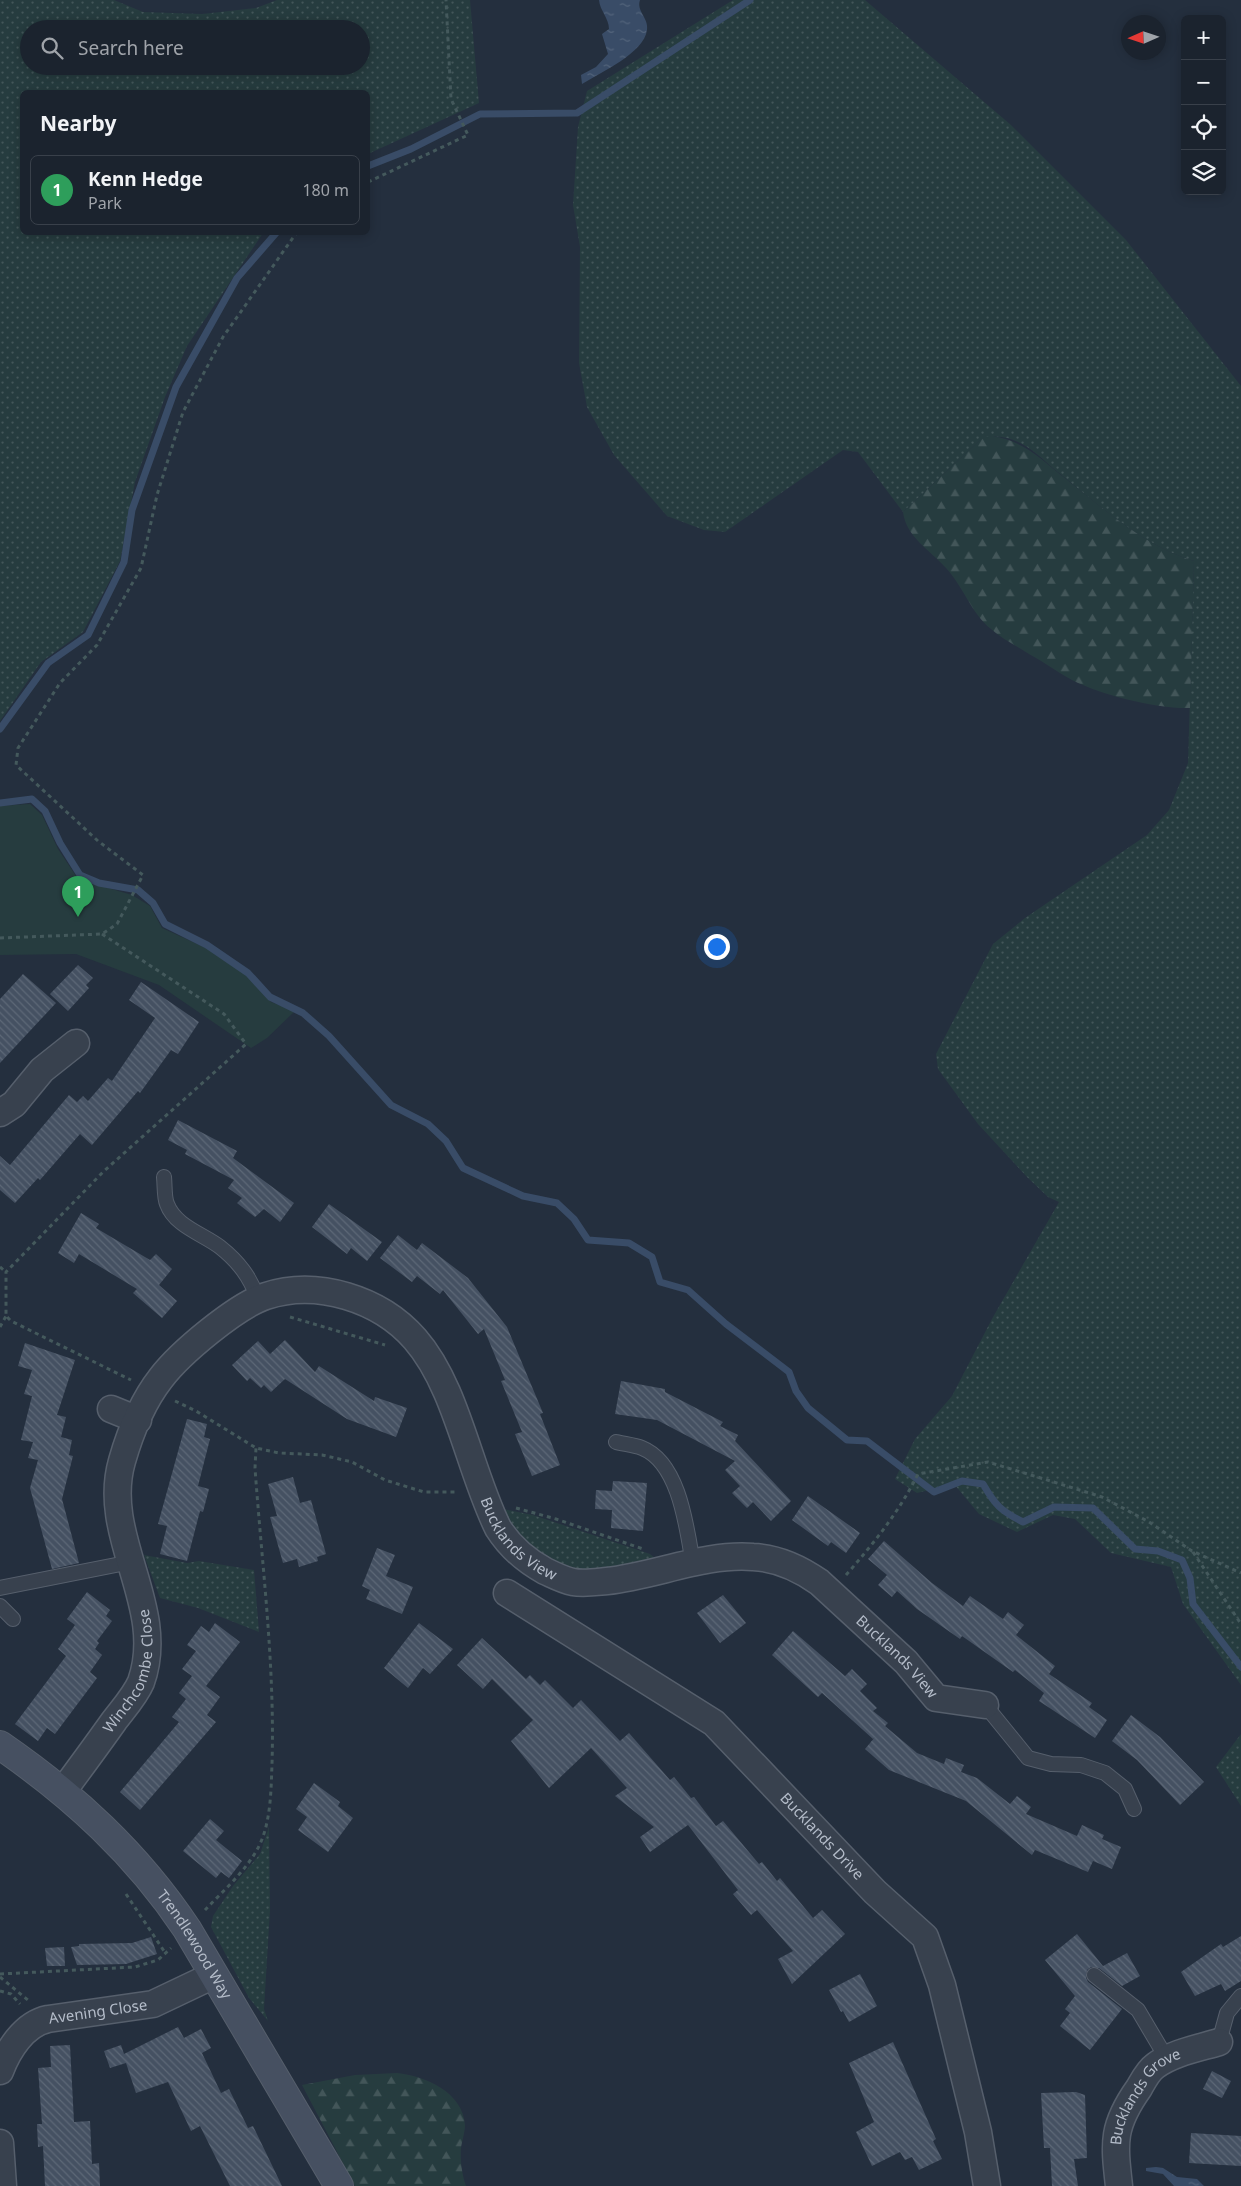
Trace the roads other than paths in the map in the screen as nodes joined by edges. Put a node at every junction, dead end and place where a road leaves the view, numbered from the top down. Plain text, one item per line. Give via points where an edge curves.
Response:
1 (76, 1043) dead end
2 (0, 1113) edge
3 (164, 1177) dead end
4 (258, 1299) junction
5 (153, 1390) joint
6 (111, 1409) dead end
7 (138, 1420) junction
8 (616, 1442) dead end
9 (130, 1562) junction
10 (688, 1566) junction
11 (0, 1588) edge
12 (506, 1594) dead end
13 (0, 1606) edge
14 (13, 1619) dead end
15 (985, 1705) joint
16 (0, 1745) edge
17 (63, 1791) junction
18 (1134, 1809) dead end
19 (214, 1975) junction
20 (1094, 1975) dead end
21 (1241, 1996) edge
22 (1220, 2042) joint
23 (1167, 2060) junction
24 (0, 2071) edge
25 (0, 2143) edge
26 (3, 2186) edge
27 (339, 2186) edge
28 (987, 2186) edge
29 (1119, 2186) edge

1 - 2 street via 42,1070 14,1104
3 - 4 lane via 166,1202 171,1212 240,1266 251,1280
4 - 5 street, Bucklands View via 210,1332 169,1369
4 - 10 street, Bucklands View via 280,1293 332,1293 372,1306 402,1327 434,1367 498,1528 528,1561 565,1580 580,1583
5 - 7 street, Winchcombe Close
6 - 7 street
7 - 9 street, Winchcombe Close via 122,1460 118,1488 122,1531
8 - 10 lane via 643,1448 658,1459 679,1491
9 - 11 lane
9 - 17 street, Winchcombe Close via 146,1620 142,1678 136,1692
10 - 15 street, Bucklands View via 737,1556 769,1559 804,1572 833,1594 906,1662 936,1698
12 - 28 street, Bucklands Drive via 714,1723 864,1881 926,1937 942,1985 978,2132
13 - 14 lane
15 - 18 lane via 1028,1758 1050,1764 1081,1765 1105,1773 1125,1789
16 - 17 street, Trendlewood Way
17 - 19 street, Trendlewood Way via 109,1832 163,1892
19 - 24 street, Avening Close via 152,2004 38,2022 23,2033
19 - 27 street, Trendlewood Way
20 - 23 lane via 1138,2010
21 - 22 lane via 1227,2013
22 - 23 street, Bucklands Grove
23 - 29 street, Bucklands Grove via 1152,2069 1119,2121 1115,2149
25 - 26 street

